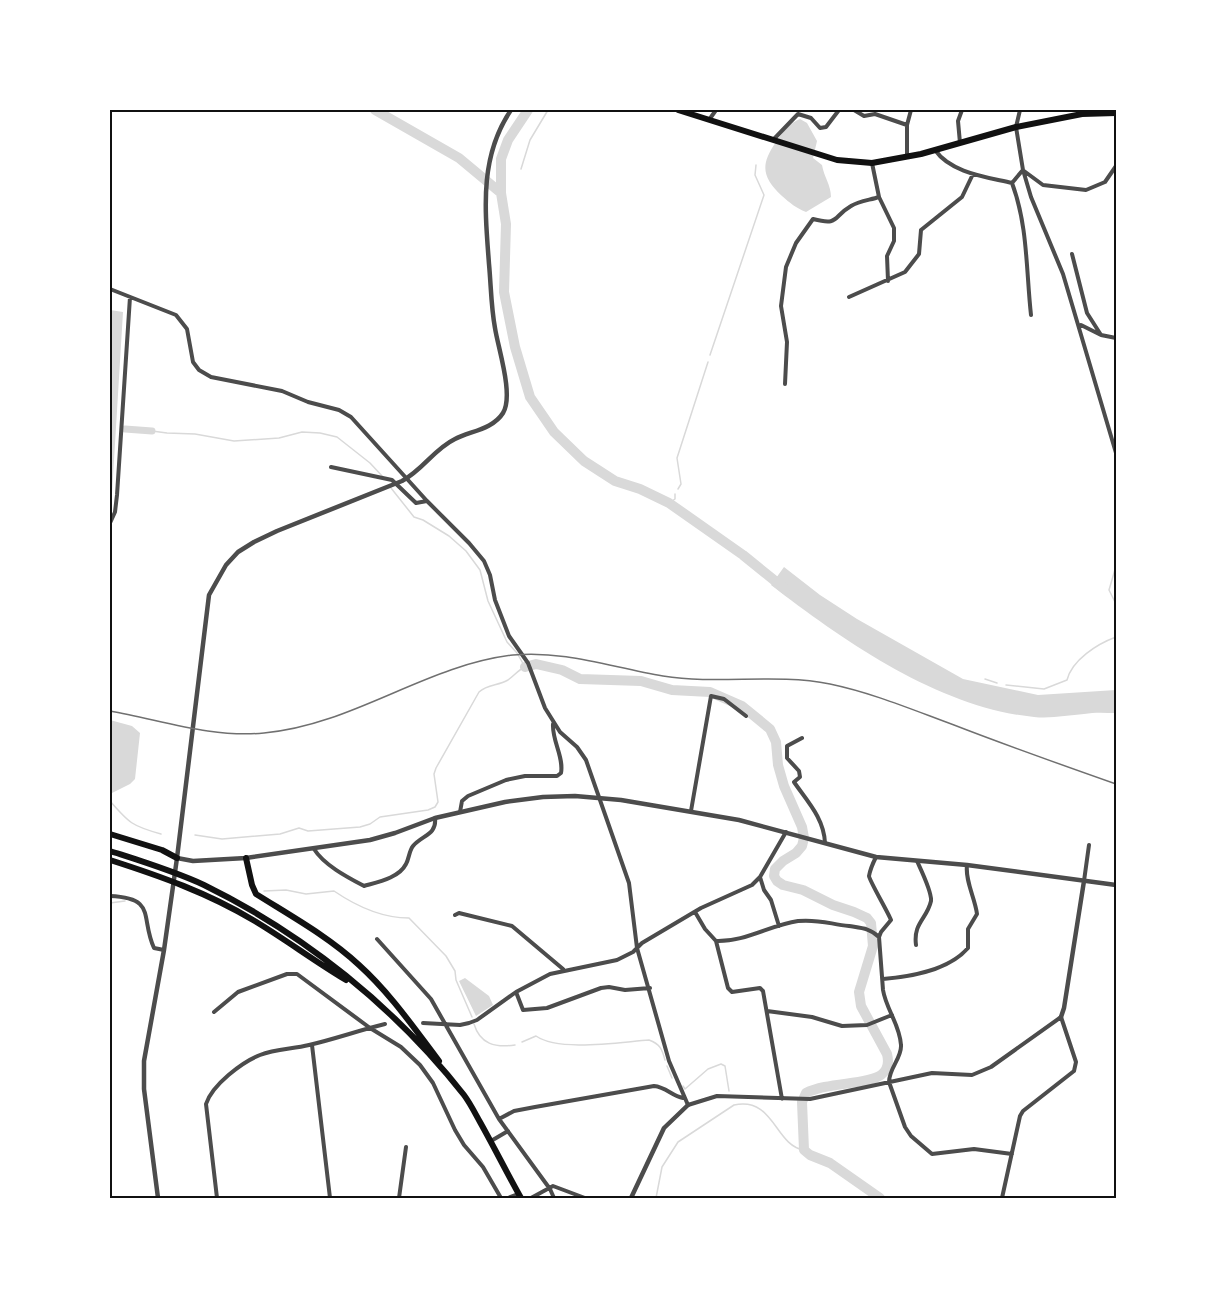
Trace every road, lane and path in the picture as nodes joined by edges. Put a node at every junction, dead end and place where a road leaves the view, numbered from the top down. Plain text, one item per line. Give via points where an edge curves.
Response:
1 (512, 110) edge
2 (678, 110) edge
3 (716, 110) edge
4 (839, 110) edge
5 (854, 110) edge
6 (911, 110) edge
7 (962, 110) edge
8 (1020, 110) edge
9 (1116, 113) edge
10 (709, 120) junction
11 (907, 125) junction
12 (1016, 127) junction
13 (772, 140) junction
14 (960, 143) junction
15 (935, 150) junction
16 (907, 157) junction
17 (872, 162) junction
18 (1116, 166) edge
19 (1023, 170) junction
20 (973, 174) junction
21 (1012, 183) junction
22 (879, 197) junction
23 (1072, 254) dead end
24 (888, 280) junction
25 (110, 289) edge
26 (130, 297) junction
27 (849, 297) dead end
28 (1031, 315) dead end
29 (1080, 325) junction
30 (1101, 335) junction
31 (1116, 338) edge
32 (785, 384) dead end
33 (1116, 453) edge
34 (331, 468) dead end
35 (408, 478) junction
36 (427, 501) junction
37 (110, 523) edge
38 (746, 716) dead end
39 (553, 723) junction
40 (802, 738) dead end
41 (600, 798) junction
42 (691, 811) junction
43 (460, 812) junction
44 (435, 818) junction
45 (786, 832) junction
46 (110, 834) edge
47 (825, 844) junction
48 (1089, 844) dead end
49 (314, 849) junction
50 (110, 851) edge
51 (876, 857) junction
52 (177, 858) junction
53 (246, 858) junction
54 (110, 860) edge
55 (917, 861) junction
56 (967, 865) junction
57 (760, 877) junction
58 (173, 880) junction
59 (1084, 881) junction
60 (1116, 885) edge
61 (110, 896) edge
62 (694, 912) junction
63 (455, 915) dead end
64 (779, 926) junction
65 (878, 935) junction
66 (377, 939) dead end
67 (716, 941) junction
68 (916, 945) dead end
69 (637, 948) junction
70 (164, 950) junction
71 (564, 970) junction
72 (883, 979) junction
73 (650, 988) junction
74 (362, 990) junction
75 (516, 992) junction
76 (767, 1011) junction
77 (214, 1012) dead end
78 (892, 1015) junction
79 (1061, 1017) junction
80 (423, 1023) dead end
81 (445, 1023) junction
82 (385, 1024) dead end
83 (370, 1028) junction
84 (312, 1045) junction
85 (889, 1082) junction
86 (465, 1096) junction
87 (683, 1098) junction
88 (782, 1099) junction
89 (688, 1105) junction
90 (499, 1119) junction
91 (508, 1131) junction
92 (491, 1141) junction
93 (406, 1147) dead end
94 (1012, 1154) junction
95 (550, 1189) junction
96 (519, 1196) edge
97 (158, 1198) edge
98 (217, 1198) edge
99 (330, 1198) edge
100 (399, 1198) edge
101 (501, 1198) edge
102 (508, 1198) edge
103 (531, 1198) edge
104 (554, 1198) edge
105 (585, 1198) edge
106 (632, 1198) edge
107 (1002, 1198) edge

1 - 35 street via 495,140 484,199 494,326 505,382 504,412 489,426 442,446
2 - 10 main road
3 - 10 street
4 - 13 street via 826,127 820,128 811,118 798,114
5 - 11 street via 864,116 875,114
6 - 11 street
7 - 14 street via 958,121
8 - 12 street
9 - 12 main road via 1082,114
10 - 13 main road
11 - 16 street
12 - 14 main road
12 - 19 street
13 - 17 main road via 837,160
14 - 15 main road
15 - 16 main road
15 - 20 street via 941,159
16 - 17 main road
17 - 22 street
18 - 19 street via 1105,182 1086,190 1043,185
19 - 21 street
19 - 29 street
20 - 21 street
20 - 24 street via 962,197 921,230 919,254 905,272
21 - 28 street via 1025,235
22 - 24 street via 894,228 894,241 887,256
22 - 32 street via 851,206 832,222 813,219 790,253 781,306 787,342
23 - 30 street via 1087,313
24 - 27 street
25 - 26 street
26 - 35 street via 183,321 193,362 199,370 339,410 351,417
26 - 37 street via 117,495
29 - 30 street
29 - 33 street
30 - 31 street
34 - 36 street via 381,478 398,485 416,502
35 - 36 street
35 - 52 street via 254,542 226,565 209,595
36 - 39 street via 484,561 509,636 529,665
38 - 42 street via 724,699 711,696
39 - 41 street via 586,760
39 - 43 street via 552,734 563,765 561,773 506,780 468,796 462,801
40 - 47 street via 788,746 787,758 799,771 800,777 794,782 817,814
41 - 42 street
41 - 43 street via 543,797
41 - 69 street via 629,883
42 - 45 street
43 - 44 street
44 - 49 street via 370,840
44 - 49 street via 432,832 413,846 400,872 364,886
45 - 47 street
45 - 57 street
46 - 52 main road
47 - 51 street
48 - 59 street
49 - 53 street
50 - 74 main road via 202,884 282,928
51 - 55 street
51 - 65 street via 870,880 891,920
52 - 53 street
52 - 58 street
53 - 86 main road via 256,894 359,964 394,1001
54 - 58 main road
55 - 56 street
55 - 68 street via 931,902 916,927
56 - 59 street
56 - 72 street via 977,914 968,929 968,948 961,957 936,968
57 - 62 street via 752,885
57 - 64 street
58 - 70 street
58 - 74 main road via 252,919
59 - 60 street
59 - 79 street
61 - 70 street via 131,899 144,907 154,948
62 - 67 street
62 - 69 street
63 - 71 street via 513,926
64 - 65 street via 825,920 864,927
64 - 67 street via 732,942
65 - 72 street
66 - 81 street via 432,999
67 - 76 street via 728,988 732,992 760,988
69 - 71 street via 617,960
69 - 73 street
70 - 97 street via 144,1061
71 - 75 street
72 - 78 street via 884,998
73 - 75 street via 601,988 547,1008 523,1010
73 - 87 street
74 - 86 main road
75 - 81 street via 477,1020 460,1025
76 - 78 street via 842,1026 867,1025
76 - 88 street
77 - 83 street via 237,992 297,974
78 - 85 street via 901,1051
79 - 85 street via 979,1073 932,1073
79 - 94 street via 1076,1062 1074,1071 1023,1111
80 - 81 street
81 - 90 street
82 - 83 street
83 - 84 street
83 - 101 street via 401,1047 420,1065 455,1130
84 - 98 street via 248,1061 220,1082 208,1098
84 - 99 street
85 - 88 street via 810,1100
85 - 94 street via 905,1127 932,1154 974,1149
86 - 92 main road
87 - 89 street
87 - 90 street via 654,1086 514,1111
88 - 89 street via 717,1096
89 - 106 street via 664,1128
90 - 91 street
91 - 92 street
91 - 95 street
92 - 96 main road
93 - 100 street
94 - 107 street
95 - 103 street
95 - 104 street
95 - 105 street via 553,1186
96 - 102 street

